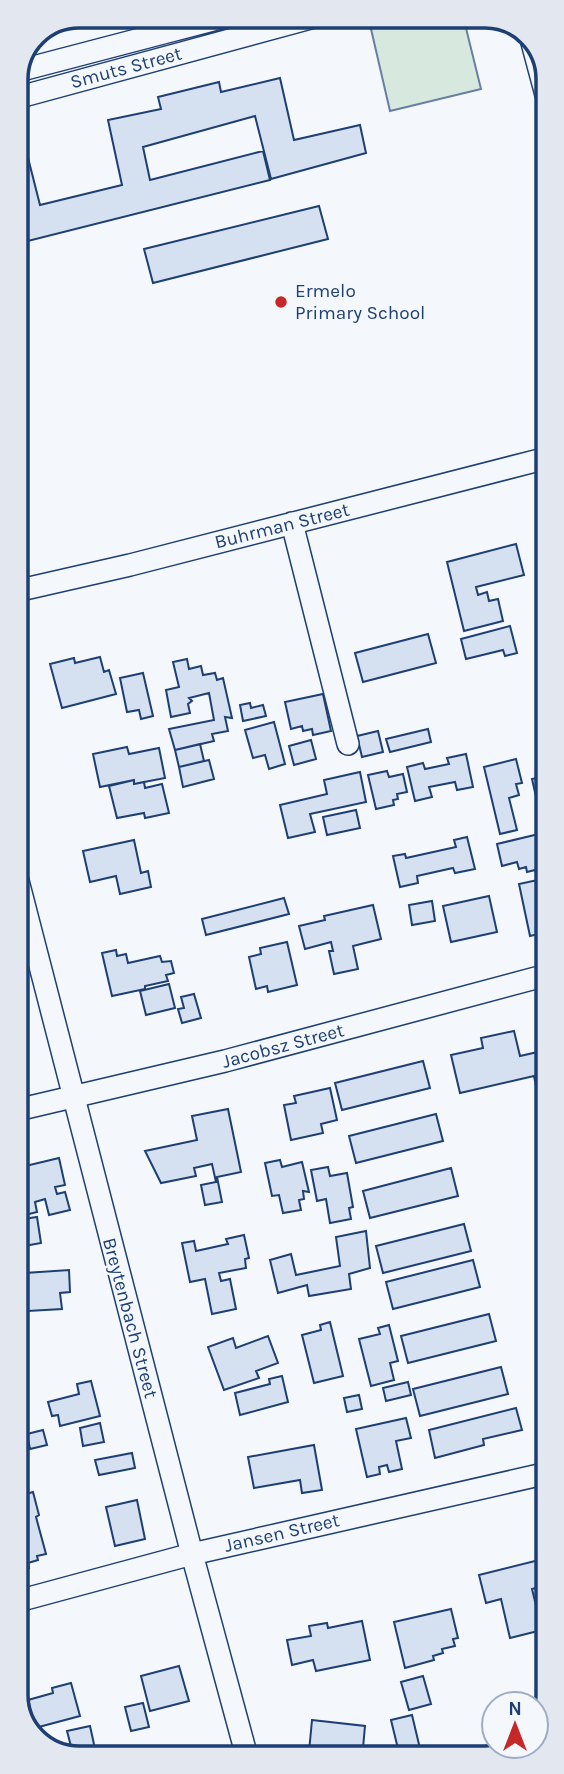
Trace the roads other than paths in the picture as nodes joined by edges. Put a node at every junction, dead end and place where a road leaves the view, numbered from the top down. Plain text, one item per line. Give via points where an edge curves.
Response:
1 (182, 28) edge
2 (274, 28) edge
3 (29, 68) edge
4 (28, 95) edge
5 (536, 461) edge
6 (292, 523) junction
7 (28, 588) edge
8 (348, 744) dead end
9 (28, 921) edge
10 (536, 978) edge
11 (72, 1096) junction
12 (28, 1107) edge
13 (536, 1476) edge
14 (192, 1554) junction
15 (28, 1598) edge
16 (244, 1746) edge

1 - 3 street, Smuts Street
2 - 4 street, Smuts Street
5 - 6 street, Buhrman Street
6 - 7 street, Buhrman Street
6 - 8 street
9 - 11 street, Breytenbach Street
10 - 11 street, Jacobsz Street via 225,1061
11 - 12 street, Jacobsz Street
11 - 14 street, Breytenbach Street
13 - 14 street, Jansen Street
14 - 15 street, Jansen Street
14 - 16 street, Breytenbach Street

